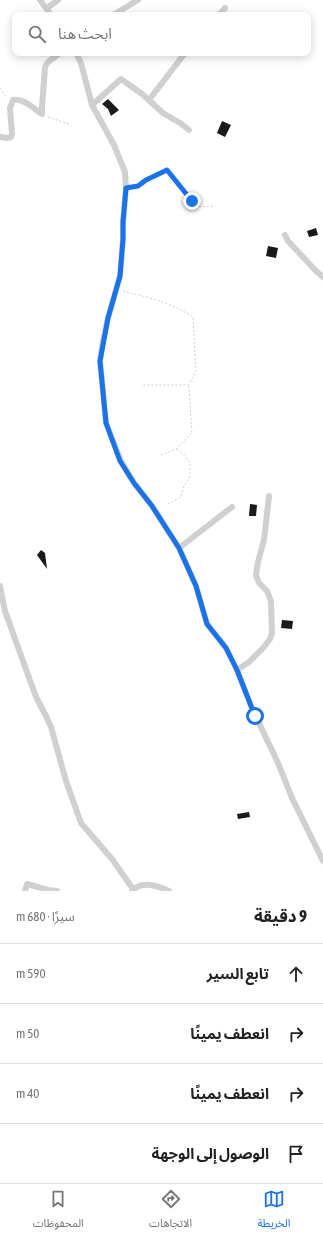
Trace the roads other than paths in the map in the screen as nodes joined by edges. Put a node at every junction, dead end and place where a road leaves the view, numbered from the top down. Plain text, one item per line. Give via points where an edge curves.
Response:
1 (40, 0) edge
2 (58, 0) edge
3 (138, 0) edge
4 (47, 8) junction
5 (225, 8) dead end
6 (49, 12) edge
7 (118, 12) edge
8 (222, 12) edge
9 (56, 56) edge
10 (78, 56) edge
11 (183, 56) edge
12 (149, 100) junction
13 (92, 105) junction
14 (189, 130) dead end
15 (0, 137) edge
16 (285, 235) dead end
17 (323, 277) edge
18 (269, 496) dead end
19 (232, 507) dead end
20 (179, 548) junction
21 (0, 586) edge
22 (237, 670) junction
23 (323, 861) edge
24 (133, 890) edge
25 (24, 891) edge
26 (57, 891) edge
27 (169, 891) edge

1 - 4 street
2 - 4 street
3 - 7 street
4 - 6 street
5 - 8 street
9 - 15 street via 45,67 42,114 22,100 13,100 10,108 11,137
10 - 13 street
11 - 12 street
12 - 13 street via 121,79
12 - 14 street via 163,114
13 - 20 street via 114,145 125,172 126,188 120,276 108,318 100,361 106,423 120,461
16 - 17 street
18 - 22 street via 264,540 256,575 271,601 272,632 264,647
19 - 20 street
20 - 22 street via 196,586 207,624 226,648
21 - 24 street via 5,611 36,697 51,727 81,823 112,859
22 - 23 street via 292,798
24 - 27 street via 138,886 149,885
25 - 26 street via 27,884

